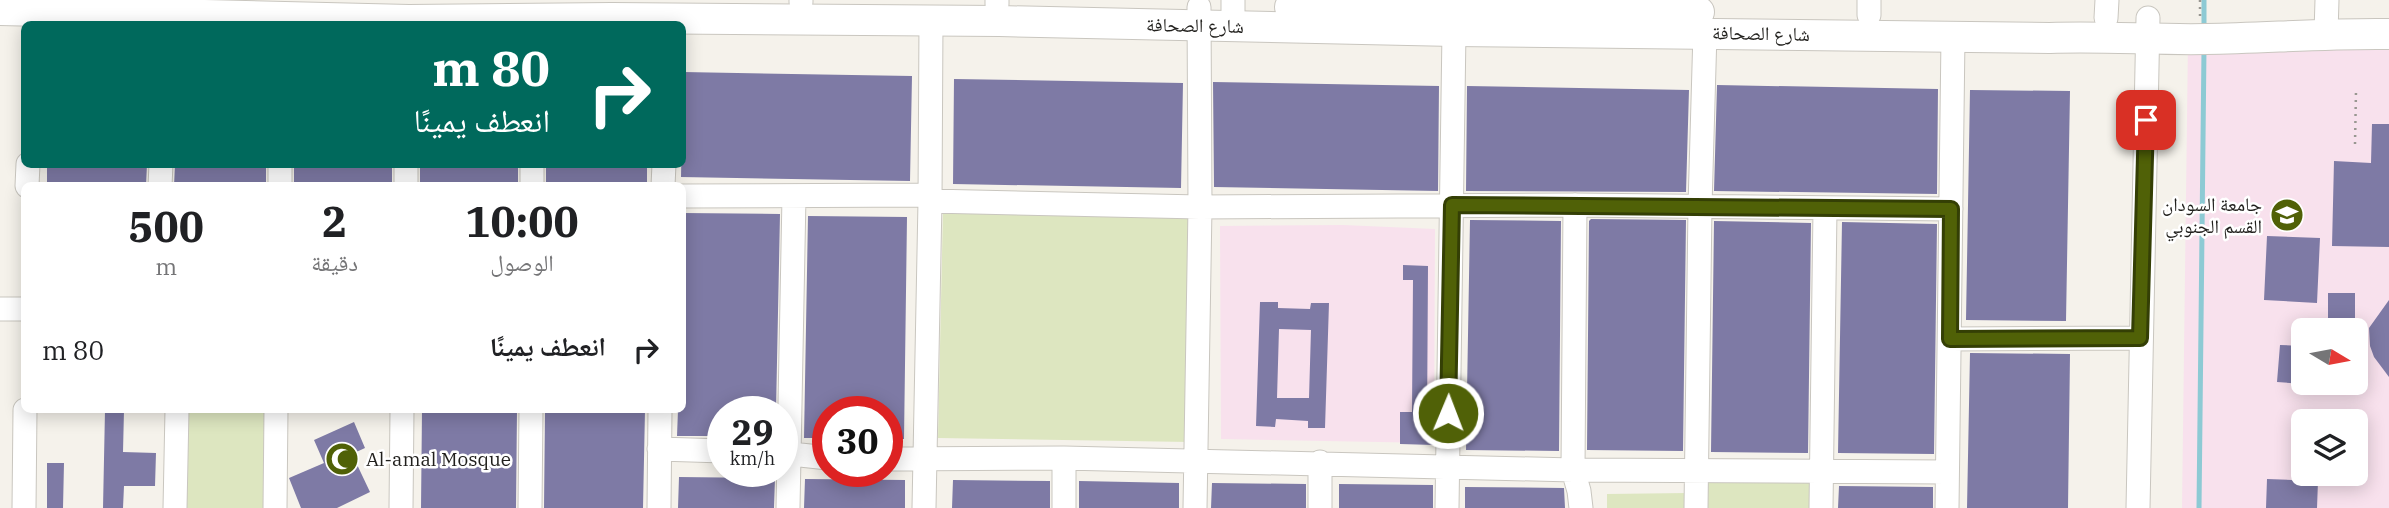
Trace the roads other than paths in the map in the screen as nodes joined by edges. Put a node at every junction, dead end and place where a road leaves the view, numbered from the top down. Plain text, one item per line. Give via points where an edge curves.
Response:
1 (643, 0) edge
2 (801, 1) edge
3 (997, 2) edge
4 (1651, 6) edge
5 (1869, 7) edge
6 (2106, 9) edge
7 (0, 10) edge
8 (2200, 10) edge
9 (1233, 11) edge
10 (403, 13) edge
11 (1458, 13) edge
12 (1200, 17) junction
13 (2326, 17) edge
14 (30, 18) edge
15 (164, 18) edge
16 (2389, 18) edge
17 (283, 20) edge
18 (533, 21) edge
19 (666, 21) edge
20 (931, 21) junction
21 (2148, 28) junction
22 (1705, 32) junction
23 (2389, 34) edge
24 (1952, 37) junction
25 (686, 195) edge
26 (794, 196) junction
27 (930, 198) junction
28 (1452, 205) junction
29 (1574, 205) junction
30 (1200, 206) junction
31 (1700, 206) junction
32 (1825, 209) junction
33 (1951, 209) junction
34 (0, 309) edge
35 (21, 309) edge
36 (2140, 338) junction
37 (1950, 339) junction
38 (787, 396) edge
39 (25, 413) edge
40 (177, 413) edge
41 (276, 413) edge
42 (402, 413) edge
43 (531, 413) edge
44 (660, 413) edge
45 (659, 449) junction
46 (707, 450) edge
47 (924, 458) junction
48 (1064, 458) junction
49 (903, 459) edge
50 (1195, 460) junction
51 (1320, 462) junction
52 (1447, 466) junction
53 (1573, 470) junction
54 (1822, 470) junction
55 (1697, 472) junction
56 (1947, 472) junction
57 (787, 487) edge
58 (24, 508) edge
59 (176, 508) edge
60 (275, 508) edge
61 (401, 508) edge
62 (530, 508) edge
63 (659, 508) edge
64 (788, 508) edge
65 (924, 508) edge
66 (1064, 508) edge
67 (1195, 508) edge
68 (1320, 508) edge
69 (1447, 508) edge
70 (1581, 508) edge
71 (1696, 508) edge
72 (1821, 508) edge
73 (1947, 508) edge
74 (2138, 508) edge

1 - 2 main road, شارع الصحافة
2 - 3 main road, شارع الصحافة
3 - 12 main road, شارع الصحافة
4 - 5 main road, شارع الصحافة
4 - 11 main road, شارع الصحافة
5 - 6 main road, شارع الصحافة
6 - 21 main road, شارع الصحافة
7 - 14 main road, شارع الصحافة
8 - 13 main road, شارع الصحافة
8 - 21 main road, شارع الصحافة
9 - 11 main road, شارع الصحافة
9 - 12 main road, شارع الصحافة
10 - 17 main road, شارع الصحافة
10 - 18 main road, شارع الصحافة
11 - 22 main road, شارع الصحافة
11 - 28 street
12 - 20 main road, شارع الصحافة
12 - 30 street
13 - 16 main road, شارع الصحافة
13 - 21 main road, شارع الصحافة via 2207,39
13 - 23 main road, شارع الصحافة
14 - 15 main road, شارع الصحافة
15 - 17 main road, شارع الصحافة
18 - 19 main road, شارع الصحافة
19 - 20 main road, شارع الصحافة
20 - 27 street
21 - 24 main road, شارع الصحافة
21 - 36 street
22 - 24 main road, شارع الصحافة
22 - 31 street
24 - 33 street
25 - 26 street
26 - 27 street
26 - 38 street
27 - 30 street
27 - 47 street
28 - 29 street
28 - 30 street
28 - 52 street
29 - 31 street
29 - 53 street
30 - 50 street
31 - 32 street
31 - 55 street
32 - 33 street
32 - 54 street
33 - 37 street
34 - 35 street
36 - 37 street
36 - 74 street
37 - 56 street
39 - 58 street
40 - 59 street
41 - 60 street
42 - 61 street
43 - 62 street
44 - 45 street
45 - 46 street
45 - 63 street
47 - 48 street
47 - 49 street
47 - 65 street
48 - 50 street
48 - 66 street
50 - 51 street
50 - 67 street
51 - 52 street
51 - 68 street
52 - 53 street
52 - 69 street
53 - 55 street
53 - 70 street
54 - 55 street
54 - 56 street
54 - 72 street
55 - 71 street
56 - 73 street
57 - 64 street

